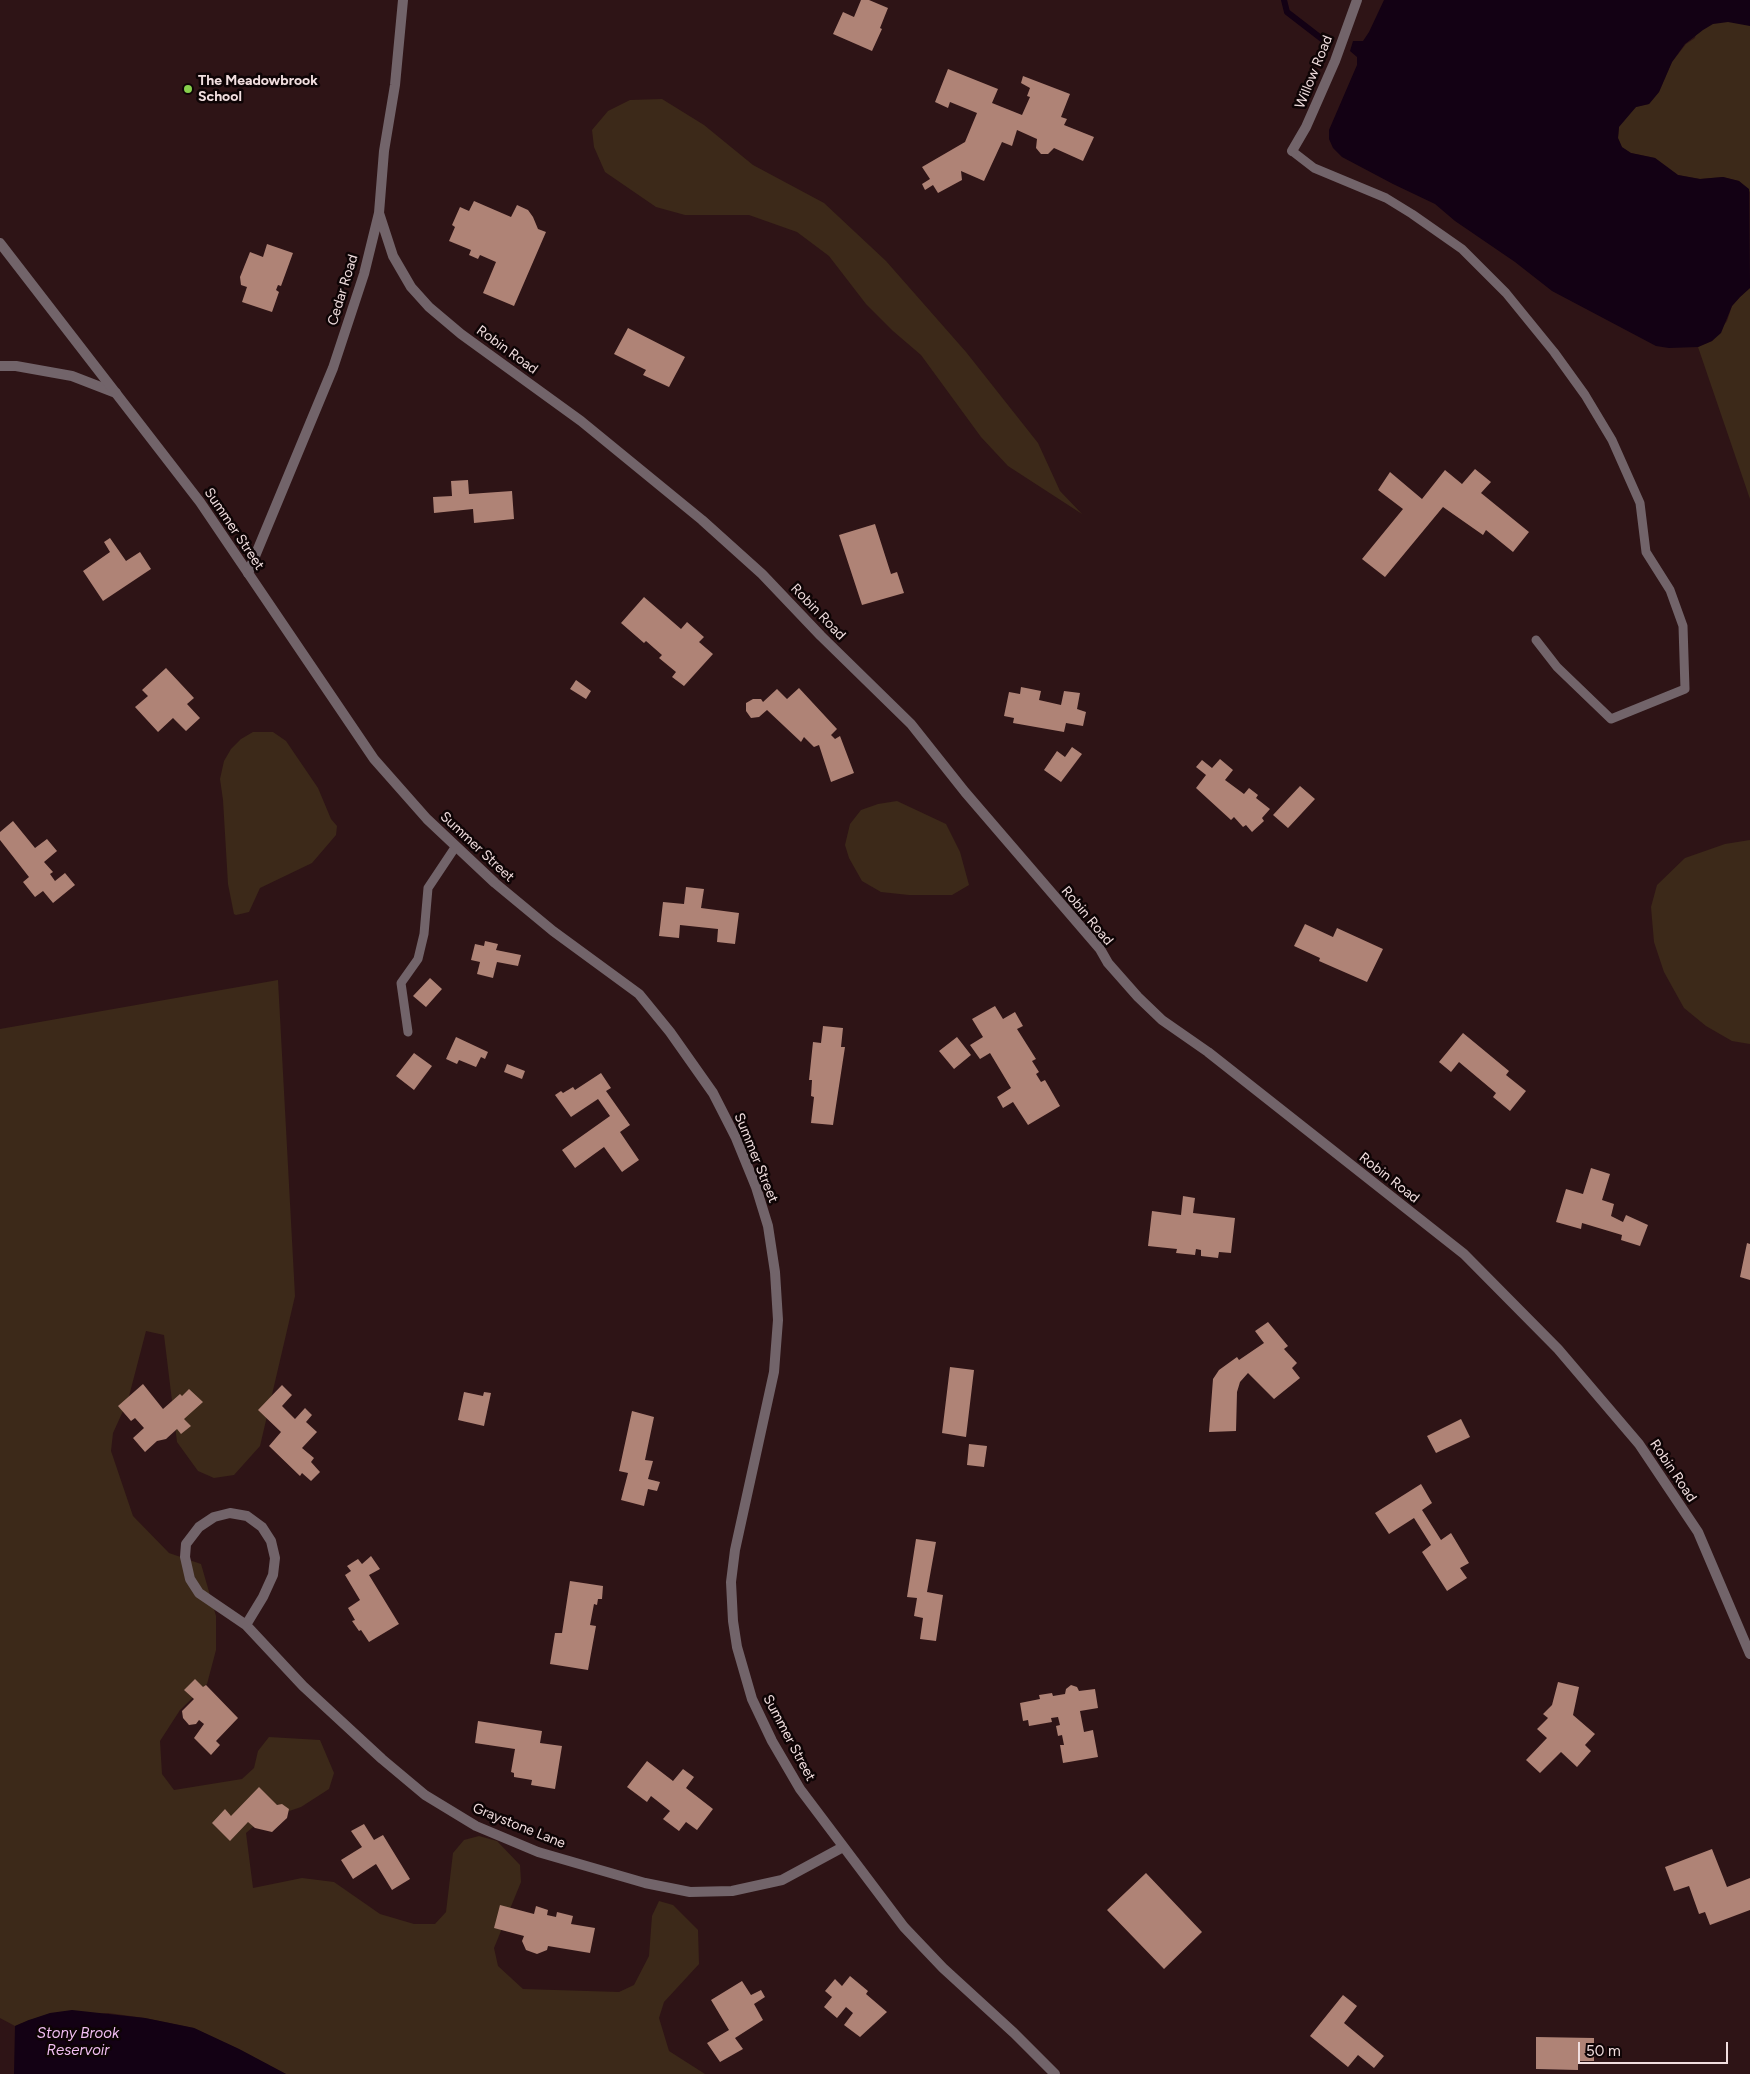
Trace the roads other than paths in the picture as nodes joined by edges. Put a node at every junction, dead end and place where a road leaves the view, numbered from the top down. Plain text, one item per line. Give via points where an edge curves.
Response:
1 (403, 0) edge
2 (1356, 0) edge
3 (1292, 152) joint
4 (379, 213) junction
5 (0, 243) edge
6 (0, 366) edge
7 (116, 393) junction
8 (248, 573) junction
9 (1536, 640) dead end
10 (456, 846) junction
11 (408, 1032) dead end
12 (246, 1625) junction
13 (1750, 1654) edge
14 (843, 1847) junction
15 (1055, 2074) edge

1 - 4 street, Cedar Road
2 - 3 street, Willow Road via 1327,78
3 - 9 lane via 1314,168 1386,198 1462,249 1506,293 1554,352 1612,440 1640,504 1646,552 1670,590 1683,626 1685,690 1611,719 1557,667
4 - 8 street, Cedar Road via 364,274 333,368
4 - 13 street, Robin Road via 393,256 411,287 429,307 581,421 702,520 762,574 911,724 1138,997 1162,1020 1208,1052 1464,1254 1558,1349 1639,1444 1698,1532
5 - 7 street, Summer Street
6 - 7 street via 72,376
7 - 8 street, Summer Street via 200,502
8 - 10 street, Summer Street via 374,759 427,819
10 - 11 lane via 428,888 418,959 401,984
10 - 14 street, Summer Street via 546,925 639,994 713,1093 756,1187 768,1226 778,1320 774,1372 735,1550 731,1582 733,1621 737,1648 752,1699 772,1741 800,1789
12 - 12 street, Graystone Lane via 273,1575 275,1558 271,1541 262,1527 247,1516 230,1513 214,1517 199,1527 186,1544 185,1557 190,1579 199,1593
12 - 14 street, Graystone Lane via 310,1692 425,1796 476,1826 538,1852 645,1883 690,1892 732,1891 782,1880
14 - 15 street, Summer Street via 904,1927

